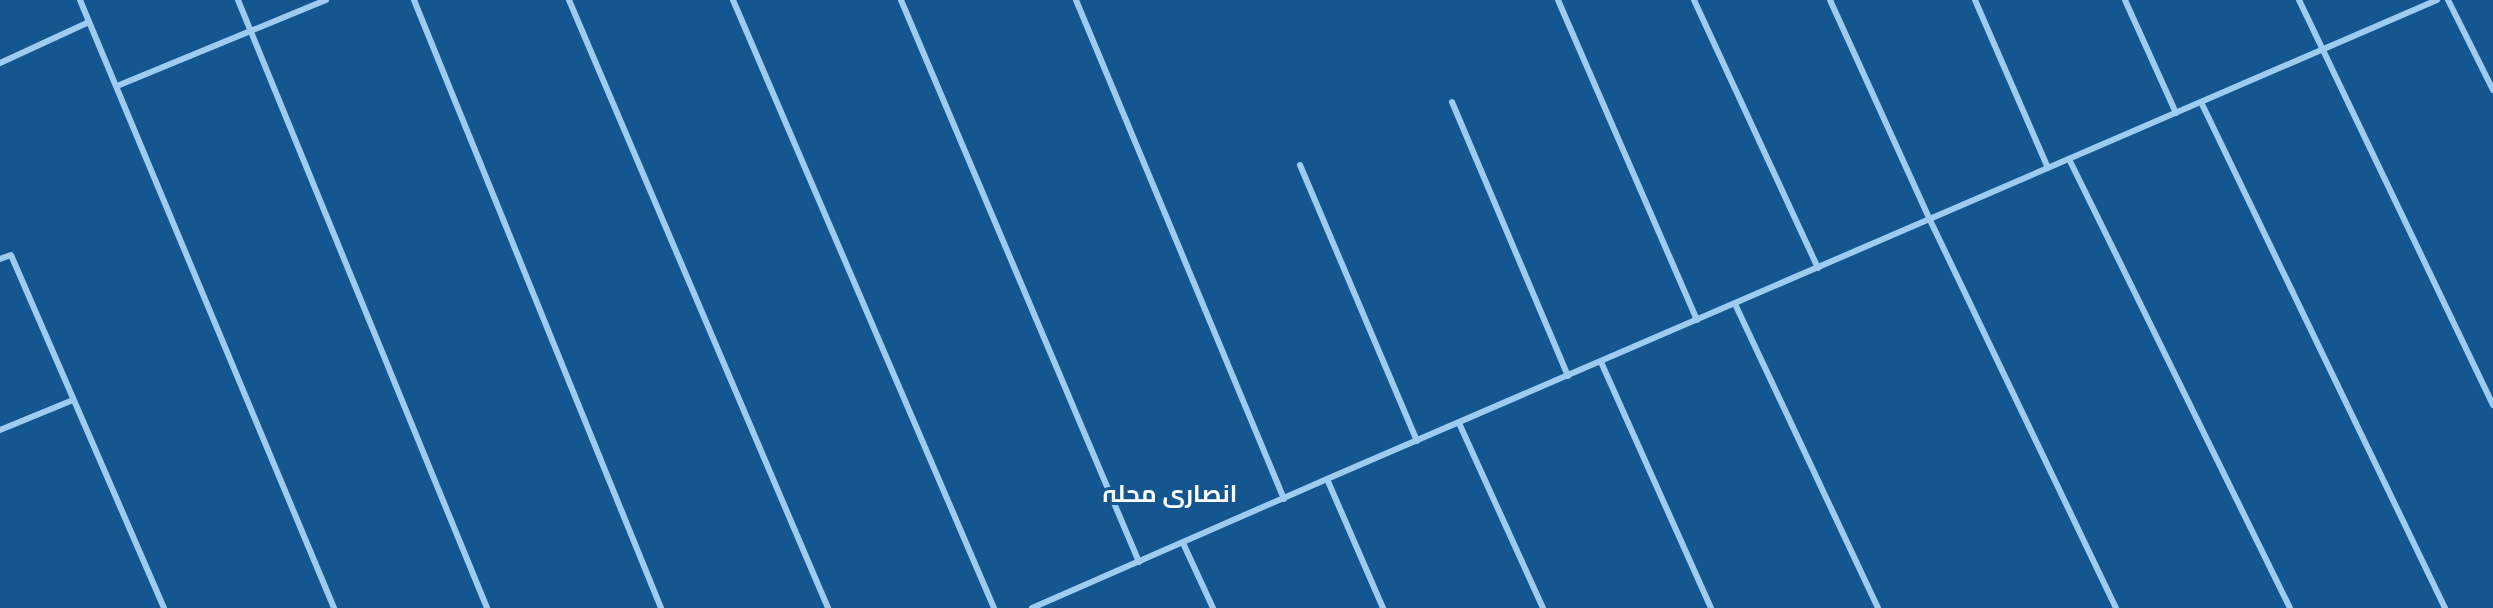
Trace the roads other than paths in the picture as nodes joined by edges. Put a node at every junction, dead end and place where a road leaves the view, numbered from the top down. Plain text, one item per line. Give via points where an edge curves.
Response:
1 (80, 0) edge
2 (238, 0) edge
3 (326, 0) edge
4 (414, 0) edge
5 (569, 0) edge
6 (733, 0) edge
7 (901, 0) edge
8 (1076, 0) edge
9 (1558, 0) edge
10 (1694, 0) edge
11 (1830, 0) edge
12 (1975, 0) edge
13 (2125, 0) edge
14 (2299, 0) edge
15 (2437, 0) edge
16 (2448, 0) edge
17 (89, 22) junction
18 (251, 31) junction
19 (2321, 50) junction
20 (0, 63) edge
21 (117, 86) junction
22 (2493, 90) edge
23 (1452, 102) dead end
24 (2201, 102) junction
25 (2176, 113) junction
26 (2068, 159) junction
27 (1300, 165) dead end
28 (2048, 168) junction
29 (1930, 220) junction
30 (0, 260) edge
31 (1818, 268) junction
32 (1735, 304) junction
33 (1697, 320) junction
34 (1601, 362) junction
35 (1568, 376) junction
36 (73, 400) junction
37 (2493, 405) edge
38 (1460, 423) junction
39 (0, 430) edge
40 (1417, 441) junction
41 (1327, 478) junction
42 (1284, 499) junction
43 (1183, 543) junction
44 (1139, 562) junction
45 (1037, 607) edge
46 (164, 608) edge
47 (334, 608) edge
48 (487, 608) edge
49 (662, 608) edge
50 (828, 608) edge
51 (994, 608) edge
52 (1213, 608) edge
53 (1383, 608) edge
54 (1544, 608) edge
55 (1711, 608) edge
56 (1878, 608) edge
57 (2116, 608) edge
58 (2290, 608) edge
59 (2445, 608) edge

1 - 17 street
2 - 18 street
3 - 18 street
4 - 49 street
5 - 50 street
6 - 51 street
7 - 44 street
8 - 42 street
9 - 33 street
10 - 31 street
11 - 29 street
12 - 28 street
13 - 25 street
14 - 19 street
15 - 19 street
16 - 22 street
17 - 20 street
17 - 21 street
18 - 21 street
18 - 48 street
19 - 24 street
19 - 37 street
21 - 47 street
23 - 35 street
24 - 25 street
24 - 59 street
25 - 26 street
26 - 28 street
26 - 58 street
27 - 40 street
28 - 29 street
29 - 31 street
29 - 57 street
30 - 36 street via 11,255
31 - 32 street
32 - 33 street
32 - 56 street
33 - 34 street
34 - 35 street
34 - 55 street
35 - 38 street
36 - 39 street
36 - 46 street
38 - 40 street
38 - 54 street
40 - 41 street
41 - 42 street
41 - 53 street
42 - 43 street
43 - 44 street
43 - 52 street
44 - 45 street

